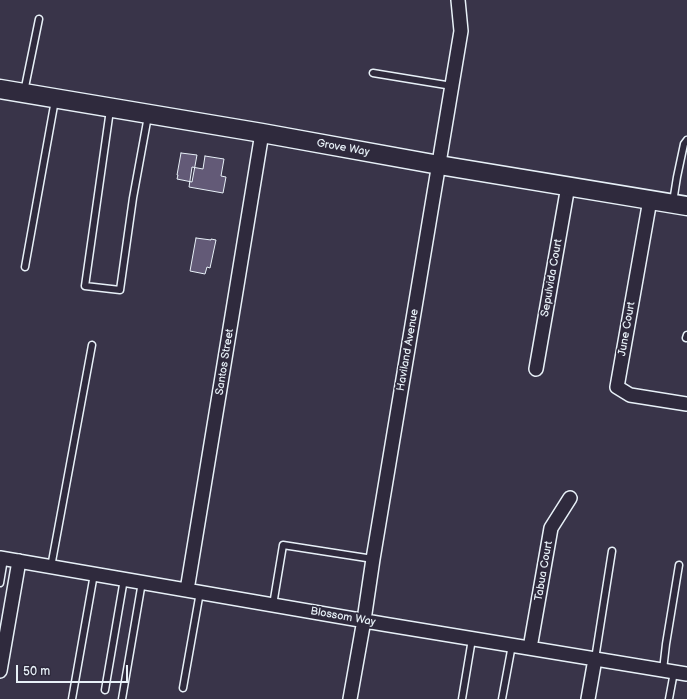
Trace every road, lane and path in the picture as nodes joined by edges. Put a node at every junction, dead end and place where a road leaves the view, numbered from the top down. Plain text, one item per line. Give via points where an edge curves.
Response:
1 (458, 0) edge
2 (39, 19) dead end
3 (374, 73) dead end
4 (452, 86) junction
5 (0, 89) edge
6 (23, 93) junction
7 (55, 99) junction
8 (111, 108) junction
9 (148, 114) junction
10 (262, 133) junction
11 (687, 140) edge
12 (439, 165) junction
13 (568, 186) junction
14 (650, 200) junction
15 (680, 205) edge
16 (25, 267) dead end
17 (687, 335) edge
18 (686, 338) edge
19 (92, 345) dead end
20 (536, 369) dead end
21 (687, 404) edge
22 (570, 498) dead end
23 (612, 551) dead end
24 (2, 558) edge
25 (373, 559) junction
26 (19, 561) junction
27 (679, 565) dead end
28 (51, 567) junction
29 (94, 574) junction
30 (124, 579) junction
31 (142, 582) junction
32 (0, 583) edge
33 (194, 591) junction
34 (272, 605) junction
35 (364, 620) junction
36 (472, 639) junction
37 (512, 645) junction
38 (530, 648) junction
39 (595, 659) junction
40 (0, 671) edge
41 (669, 671) junction
42 (687, 674) edge
43 (183, 688) dead end
44 (105, 690) dead end
45 (72, 699) edge
46 (122, 699) edge
47 (350, 699) edge
48 (462, 699) edge
49 (502, 699) edge
50 (588, 699) edge
51 (669, 699) edge

1 - 4 street, Haviland Avenue via 461,30
2 - 6 lane
3 - 4 lane
4 - 12 street, Haviland Avenue
5 - 6 street, Grove Way
6 - 7 street, Grove Way
7 - 8 street, Grove Way
7 - 16 lane
8 - 9 street, Grove Way
8 - 9 lane via 85,286 120,290
9 - 10 street, Grove Way
10 - 12 street, Grove Way
10 - 33 street, Santos Street
11 - 15 lane via 677,177
12 - 13 street, Grove Way
12 - 25 street, Haviland Avenue
13 - 14 street, Grove Way
13 - 20 street, Sepulvida Court
14 - 15 street, Grove Way
14 - 21 street, June Court via 618,386 630,395
17 - 18 lane
19 - 28 lane
22 - 38 street, Tabua Court via 551,528
23 - 39 lane
24 - 26 street, Blossom Way
24 - 32 lane
25 - 34 lane via 283,545
25 - 35 street, Haviland Avenue
26 - 28 street, Blossom Way
26 - 40 street
27 - 41 lane via 666,644
28 - 29 street, Blossom Way
29 - 30 street, Blossom Way
29 - 45 lane
30 - 31 street, Blossom Way
30 - 44 lane
31 - 33 street, Blossom Way
31 - 46 lane
33 - 34 street, Blossom Way
33 - 43 lane
34 - 35 street, Blossom Way
35 - 36 street, Blossom Way
35 - 47 street, Haviland Avenue
36 - 37 street, Blossom Way
36 - 48 lane
37 - 38 street, Blossom Way
37 - 49 lane
38 - 39 street, Blossom Way
39 - 41 street, Blossom Way
39 - 50 street
41 - 42 street, Blossom Way
41 - 51 lane

